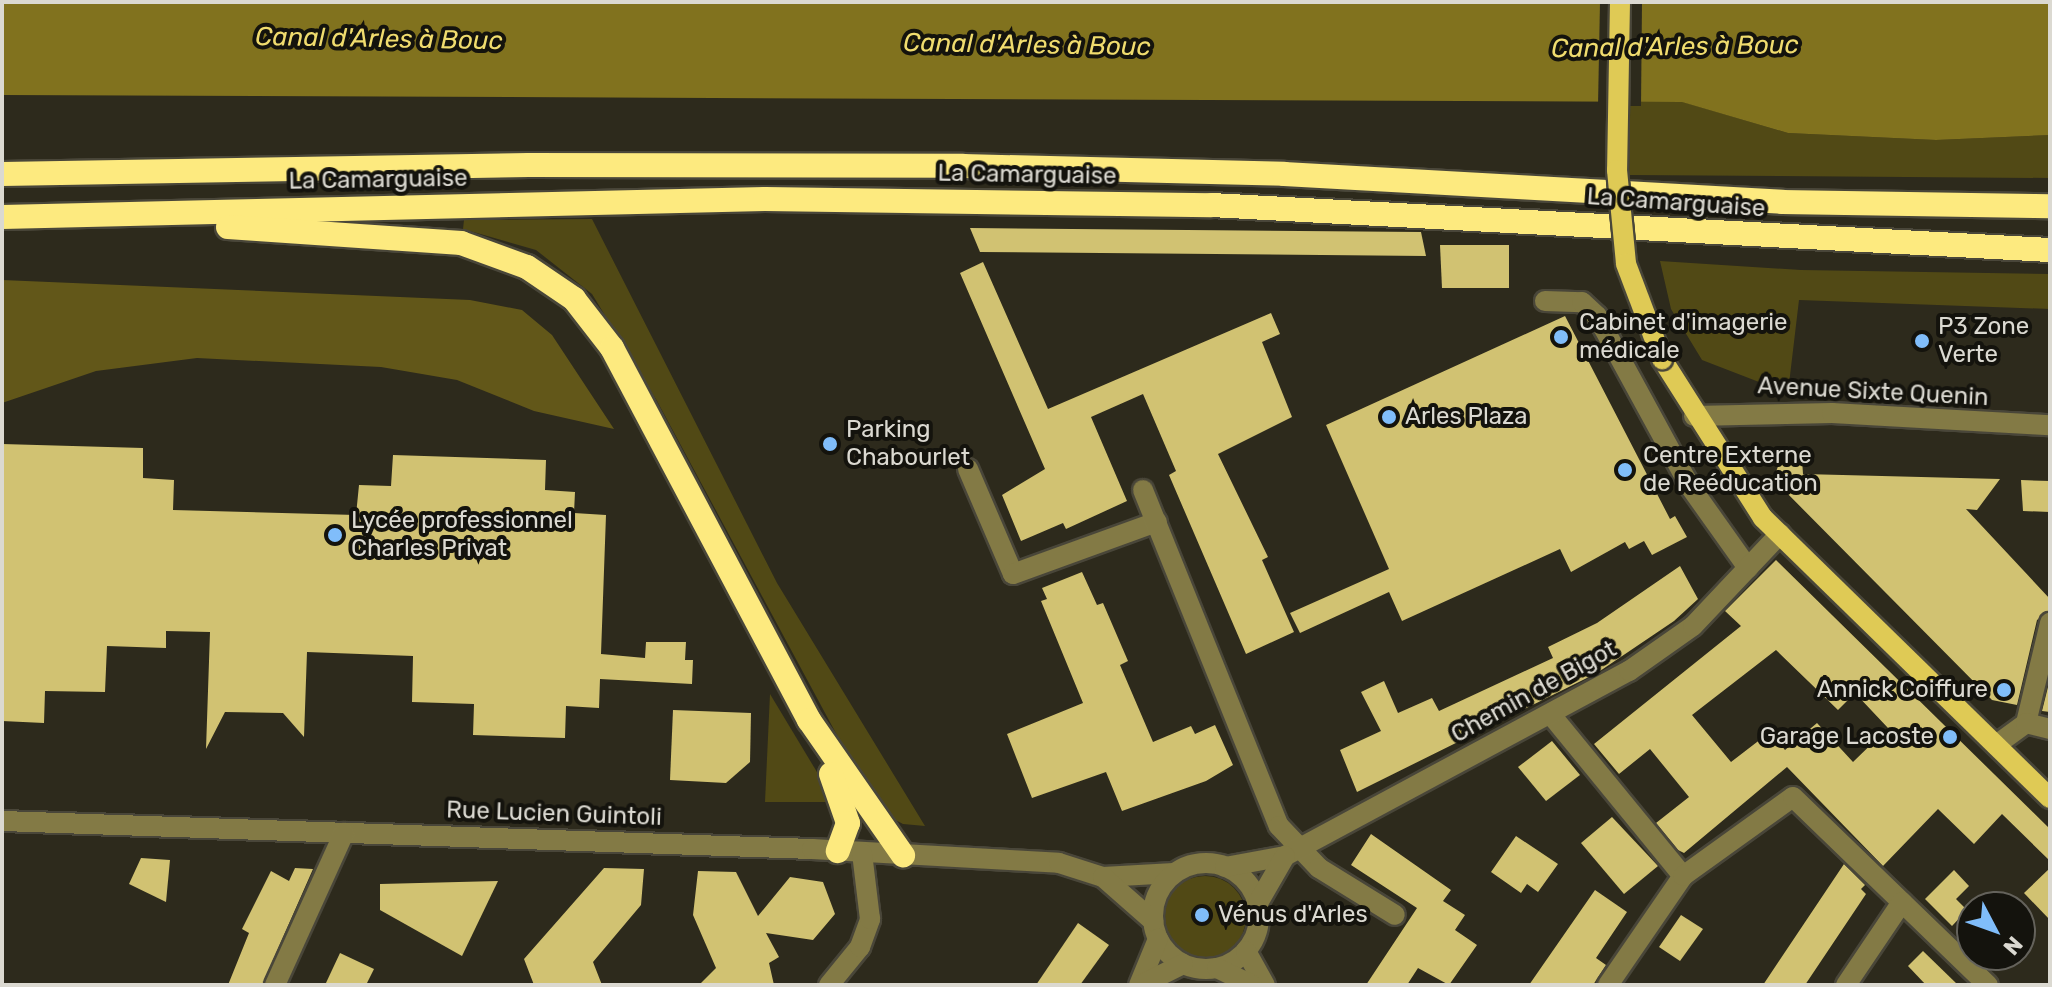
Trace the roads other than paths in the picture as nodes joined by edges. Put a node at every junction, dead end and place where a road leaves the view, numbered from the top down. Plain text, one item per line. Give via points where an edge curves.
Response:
1 (1620, 2) edge
2 (2, 174) edge
3 (2050, 206) edge
4 (2, 219) edge
5 (2050, 250) edge
6 (1545, 301) dead end
7 (1694, 416) junction
8 (2050, 425) edge
9 (968, 469) dead end
10 (1143, 490) dead end
11 (1157, 522) junction
12 (1780, 534) junction
13 (1748, 568) junction
14 (2050, 623) edge
15 (1552, 716) junction
16 (809, 720) junction
17 (2026, 723) junction
18 (2050, 729) edge
19 (1996, 745) junction
20 (2050, 798) edge
21 (2, 821) edge
22 (344, 833) junction
23 (838, 851) junction
24 (1292, 852) junction
25 (862, 853) junction
26 (903, 855) junction
27 (1225, 867) junction
28 (1174, 873) junction
29 (1683, 876) junction
30 (1103, 877) junction
31 (1902, 902) junction
32 (1258, 903) junction
33 (1395, 915) dead end
34 (1155, 930) junction
35 (1246, 951) junction
36 (1183, 964) junction
37 (1217, 968) junction
38 (275, 985) edge
39 (829, 985) edge
40 (1140, 985) edge
41 (1252, 985) edge
42 (1265, 985) edge
43 (1608, 985) edge
44 (1846, 985) edge
45 (1988, 985) edge

1 - 7 main road, bridge via 1617,170 1626,264 1662,359
2 - 3 highway, La Camarguaise via 529,165 963,166 1284,174 1782,202
4 - 5 highway, La Camarguaise via 765,199 1211,205
4 - 16 highway via 313,229 461,243 553,280 595,320 612,348
6 - 13 street via 1582,302 1597,316 1689,485
7 - 8 street, Avenue Sixte Quenin via 1750,411
7 - 12 main road
9 - 11 street via 1013,574
10 - 11 street
11 - 24 street
12 - 13 street, Chemin de Bigot
12 - 19 main road
13 - 15 street, Chemin de Bigot via 1693,626
14 - 17 street
15 - 24 street, Chemin de Bigot
15 - 29 street
16 - 23 highway via 845,808 848,823
16 - 26 highway
17 - 18 street
17 - 19 street
19 - 20 main road
21 - 22 street, Rue Lucien Guintoli
22 - 23 street, Rue Lucien Guintoli
22 - 38 street
23 - 25 street, Rue Lucien Guintoli
24 - 27 street, Chemin de Bigot
24 - 32 street
24 - 33 street
25 - 26 street, Rue Lucien Guintoli
25 - 39 street via 870,919 860,947
26 - 30 street, Rue Lucien Guintoli via 1059,863
27 - 28 street via 1200,864
27 - 32 street via 1245,881
28 - 30 street, Rue Lucien Guintoli
28 - 34 street via 1162,886
29 - 31 street via 1793,797
29 - 43 street
30 - 34 street, Rue Lucien Guintoli
31 - 44 street
31 - 45 street
32 - 35 street via 1255,937
34 - 36 street
34 - 40 street
35 - 37 street
35 - 42 street
36 - 37 street
36 - 40 street
37 - 41 street

